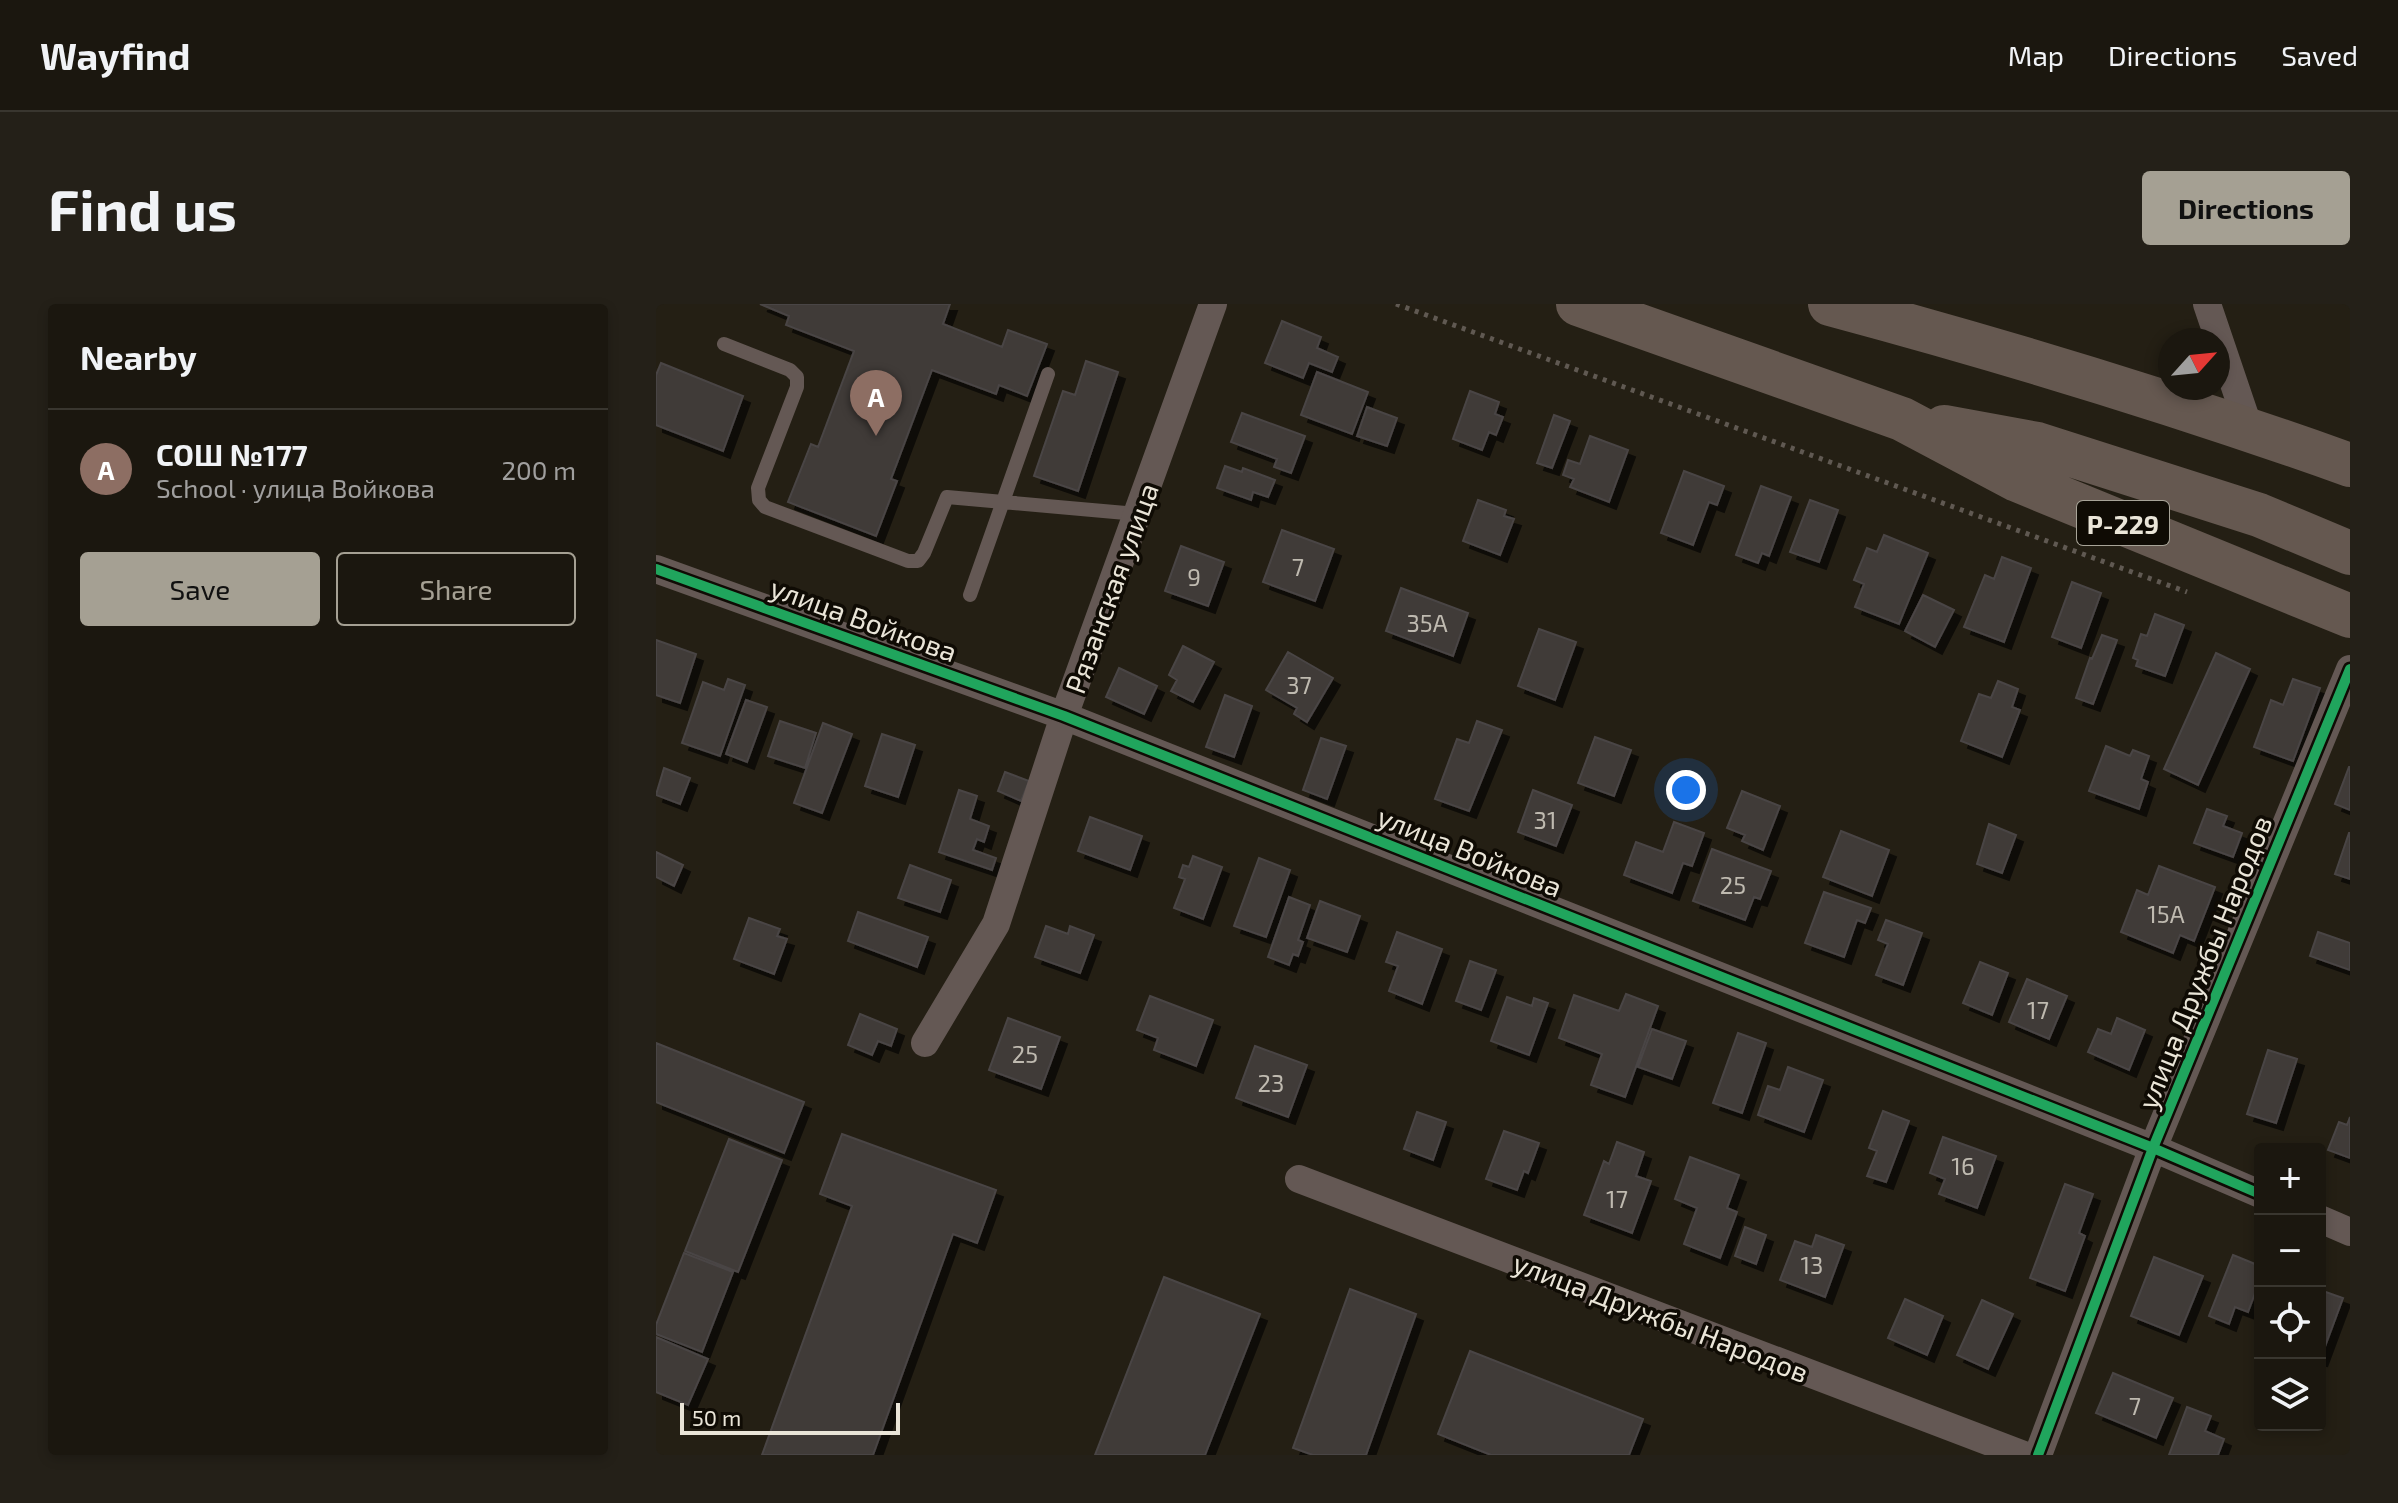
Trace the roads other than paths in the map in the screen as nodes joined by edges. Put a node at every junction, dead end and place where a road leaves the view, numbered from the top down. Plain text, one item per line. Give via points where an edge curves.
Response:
1 (1213, 304) edge
2 (1578, 304) edge
3 (1830, 304) edge
4 (2207, 304) edge
5 (724, 344) dead end
6 (1048, 374) dead end
7 (1902, 419) junction
8 (2249, 428) junction
9 (2350, 465) edge
10 (1003, 500) junction
11 (1137, 514) junction
12 (2350, 553) edge
13 (656, 569) edge
14 (970, 595) dead end
15 (2350, 616) edge
16 (2350, 669) edge
17 (1064, 716) junction
18 (925, 1043) dead end
19 (2153, 1148) junction
20 (1299, 1179) dead end
21 (2254, 1191) edge
22 (2326, 1222) edge
23 (2350, 1232) edge
24 (2024, 1455) edge
25 (2038, 1455) edge

1 - 11 street, Рязанская улица
2 - 7 main road
3 - 8 main road
4 - 8 street
5 - 10 lane via 797,377 758,488 765,507 918,561 947,497
6 - 10 lane
7 - 12 main road via 2037,444 2259,515
7 - 15 main road, Р-229 via 2017,480
8 - 9 main road
10 - 11 lane
10 - 14 lane
11 - 17 street, Рязанская улица
13 - 17 street, улица Войкова
16 - 19 street, улица Дружбы Народов
17 - 18 street, Рязанская улица via 996,924
17 - 19 street, улица Войкова
19 - 21 street, улица Войкова
19 - 25 street, улица Дружбы Народов
20 - 24 street, улица Дружбы Народов
22 - 23 street

